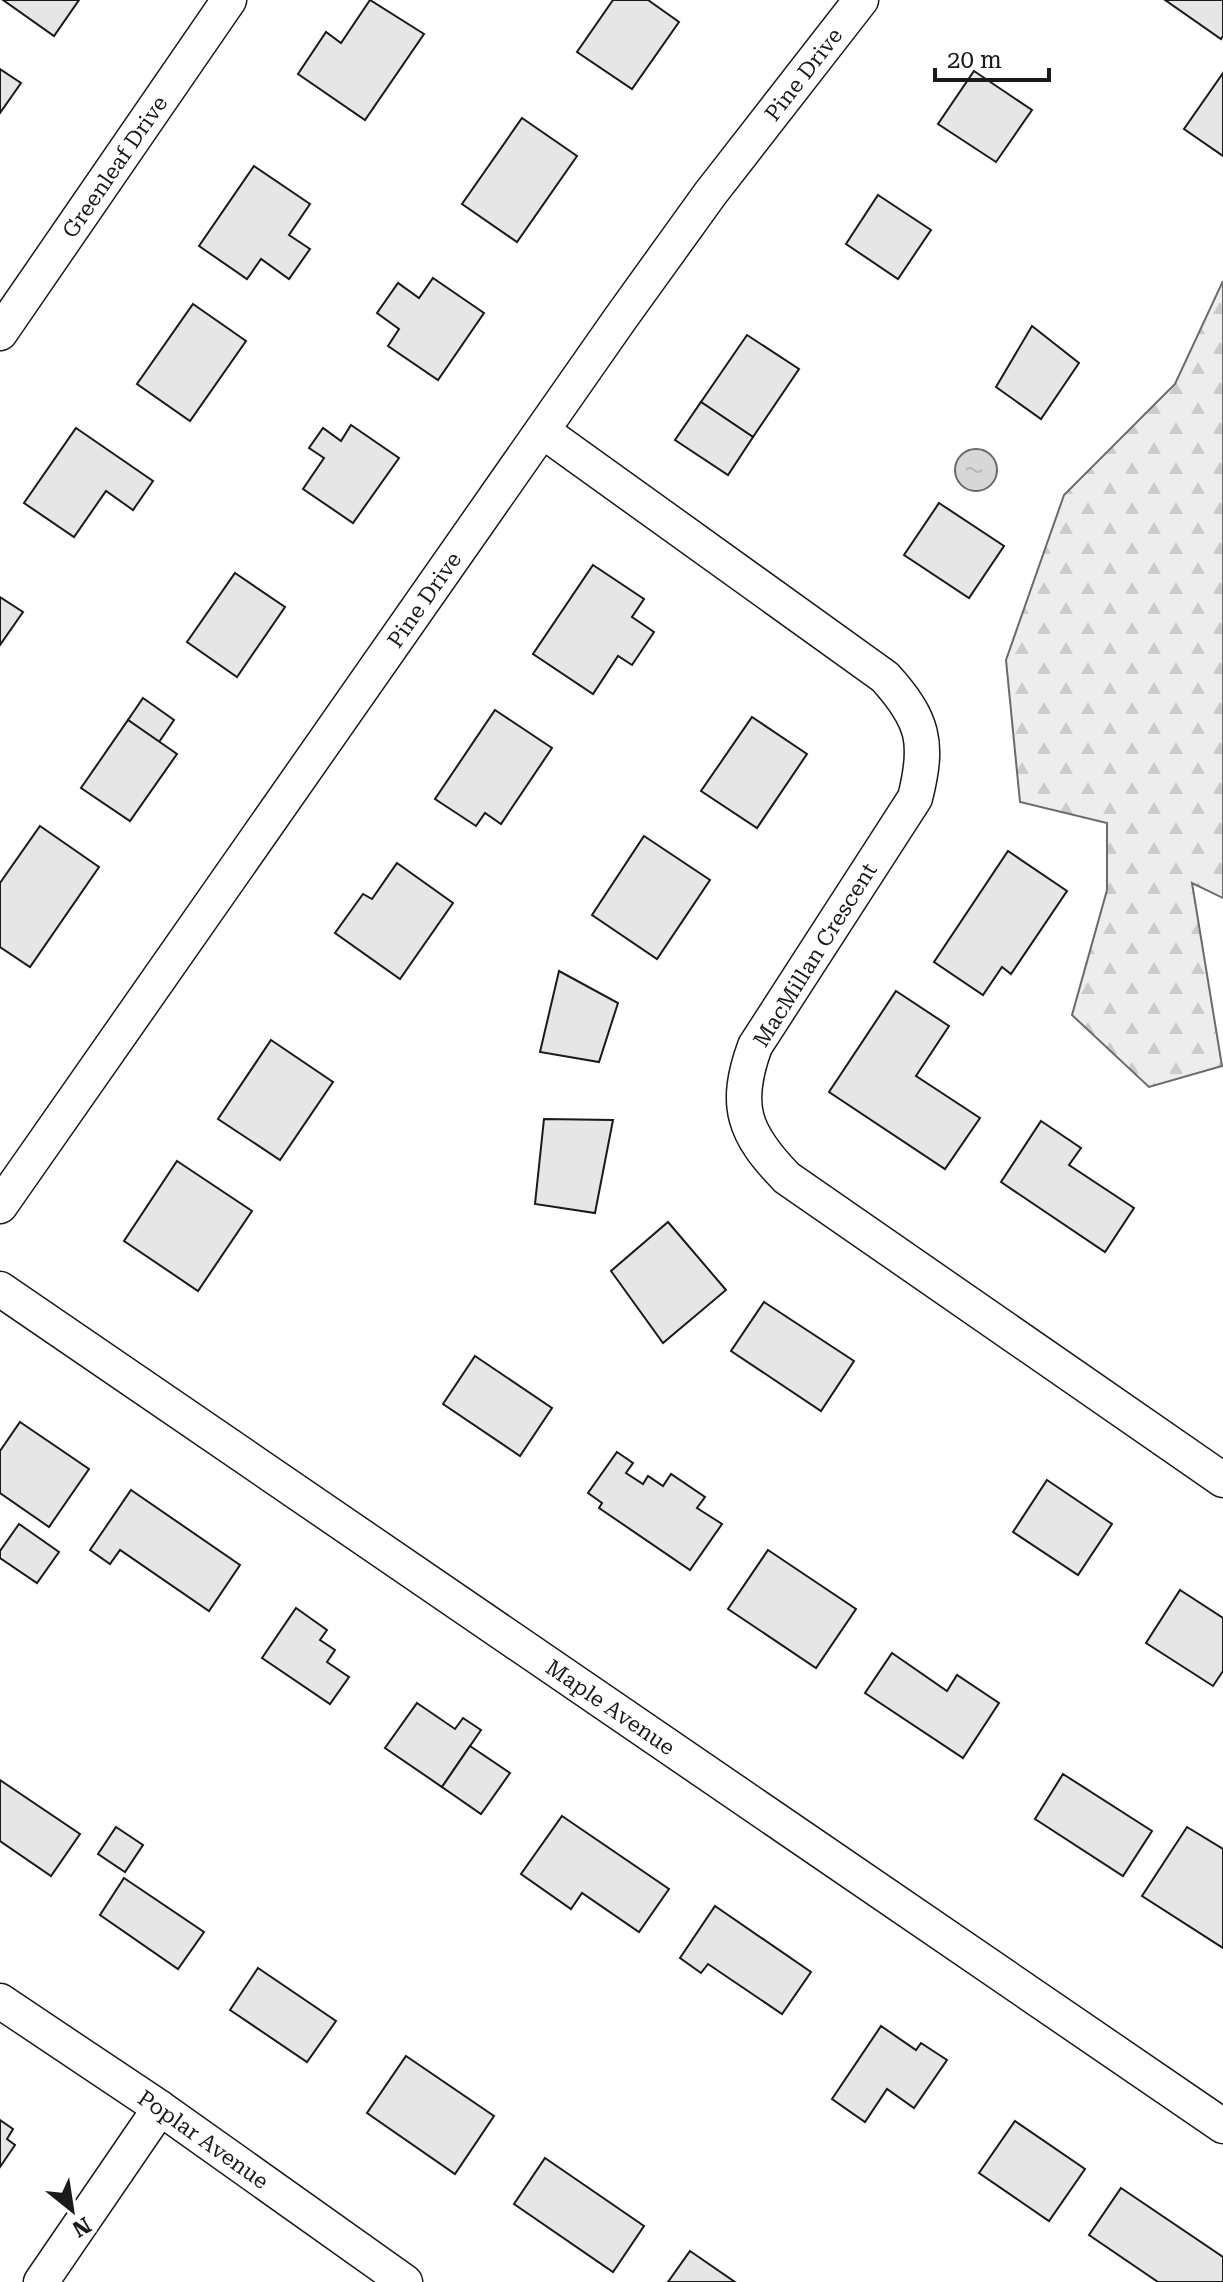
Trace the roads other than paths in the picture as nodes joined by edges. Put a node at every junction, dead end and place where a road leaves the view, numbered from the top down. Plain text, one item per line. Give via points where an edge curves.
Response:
1 (229, 0) edge
2 (861, 0) edge
3 (0, 333) edge
4 (544, 432) junction
5 (0, 1206) edge
6 (0, 1289) edge
7 (1223, 1480) edge
8 (0, 2001) edge
9 (160, 2108) junction
10 (1223, 2126) edge
11 (41, 2282) edge
12 (405, 2282) edge

1 - 3 street, Greenleaf Drive
2 - 4 street, Pine Drive via 710,194
4 - 5 street, Pine Drive
4 - 7 street, MacMillan Crescent via 885,677 905,699 920,728 925,761 915,798 755,1046 744,1076 743,1114 762,1152 787,1178
6 - 10 street, Maple Avenue
8 - 9 street, Poplar Avenue
9 - 11 street
9 - 12 street, Poplar Avenue

